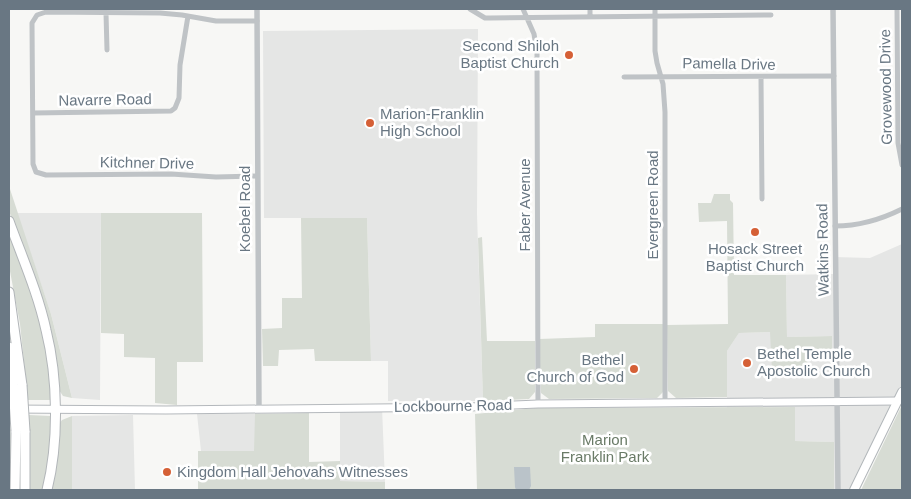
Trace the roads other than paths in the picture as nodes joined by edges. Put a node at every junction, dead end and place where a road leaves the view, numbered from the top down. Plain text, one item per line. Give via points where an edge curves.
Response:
1 (257, 9) edge
2 (470, 9) edge
3 (523, 9) edge
4 (590, 9) edge
5 (655, 9) edge
6 (716, 9) edge
7 (833, 9) edge
8 (897, 9) edge
9 (106, 13) junction
10 (771, 15) dead end
11 (188, 16) junction
12 (716, 16) junction
13 (590, 17) junction
14 (655, 17) junction
15 (527, 18) junction
16 (257, 21) junction
17 (107, 50) dead end
18 (660, 76) junction
19 (834, 76) junction
20 (624, 77) dead end
21 (761, 78) junction
22 (33, 113) junction
23 (902, 165) edge
24 (258, 176) junction
25 (762, 199) dead end
26 (902, 209) edge
27 (9, 221) edge
28 (835, 226) junction
29 (9, 292) edge
30 (9, 347) edge
31 (18, 385) junction
32 (902, 392) edge
33 (837, 401) junction
34 (898, 401) junction
35 (665, 402) junction
36 (538, 404) junction
37 (9, 408) edge
38 (55, 408) junction
39 (259, 408) junction
40 (20, 431) junction
41 (15, 490) edge
42 (24, 490) edge
43 (47, 490) edge
44 (838, 490) edge
45 (854, 490) edge

1 - 16 street, Koebel Road
2 - 15 street via 485,18
3 - 15 street, Faber Avenue
4 - 13 street
5 - 14 street, Evergreen Road
6 - 12 street
7 - 19 street, Watkins Road
8 - 23 street, Grovewood Drive via 898,143
9 - 11 street
9 - 17 street
9 - 22 street via 46,12 37,15 32,23
10 - 12 street
11 - 16 street via 216,21
11 - 22 street, Navarre Road via 176,108 167,112
12 - 14 street
13 - 14 street
13 - 15 street
14 - 18 street, Evergreen Road via 655,51
15 - 36 street, Faber Avenue via 537,52
16 - 24 street, Koebel Road
18 - 20 street, Pamella Drive
18 - 21 street, Pamella Drive
18 - 35 street, Evergreen Road via 665,112
19 - 21 street, Pamella Drive
19 - 28 street, Watkins Road
21 - 25 street
22 - 24 street, Kitchner Drive via 33,164 36,172 46,175
24 - 39 street, Koebel Road
26 - 28 street via 867,223
27 - 38 highway via 46,329 53,367
28 - 33 street, Watkins Road
29 - 31 highway
30 - 31 highway
31 - 40 highway, bridge
32 - 34 main road
33 - 34 main road, Lockbourne Road
33 - 35 main road, Lockbourne Road
33 - 44 street, Watkins Road
34 - 45 main road
35 - 36 main road, Lockbourne Road
36 - 39 main road, Lockbourne Road
37 - 38 main road, Lockbourne Road
38 - 39 main road, Lockbourne Road
38 - 43 highway via 54,459
40 - 41 highway
40 - 42 highway

